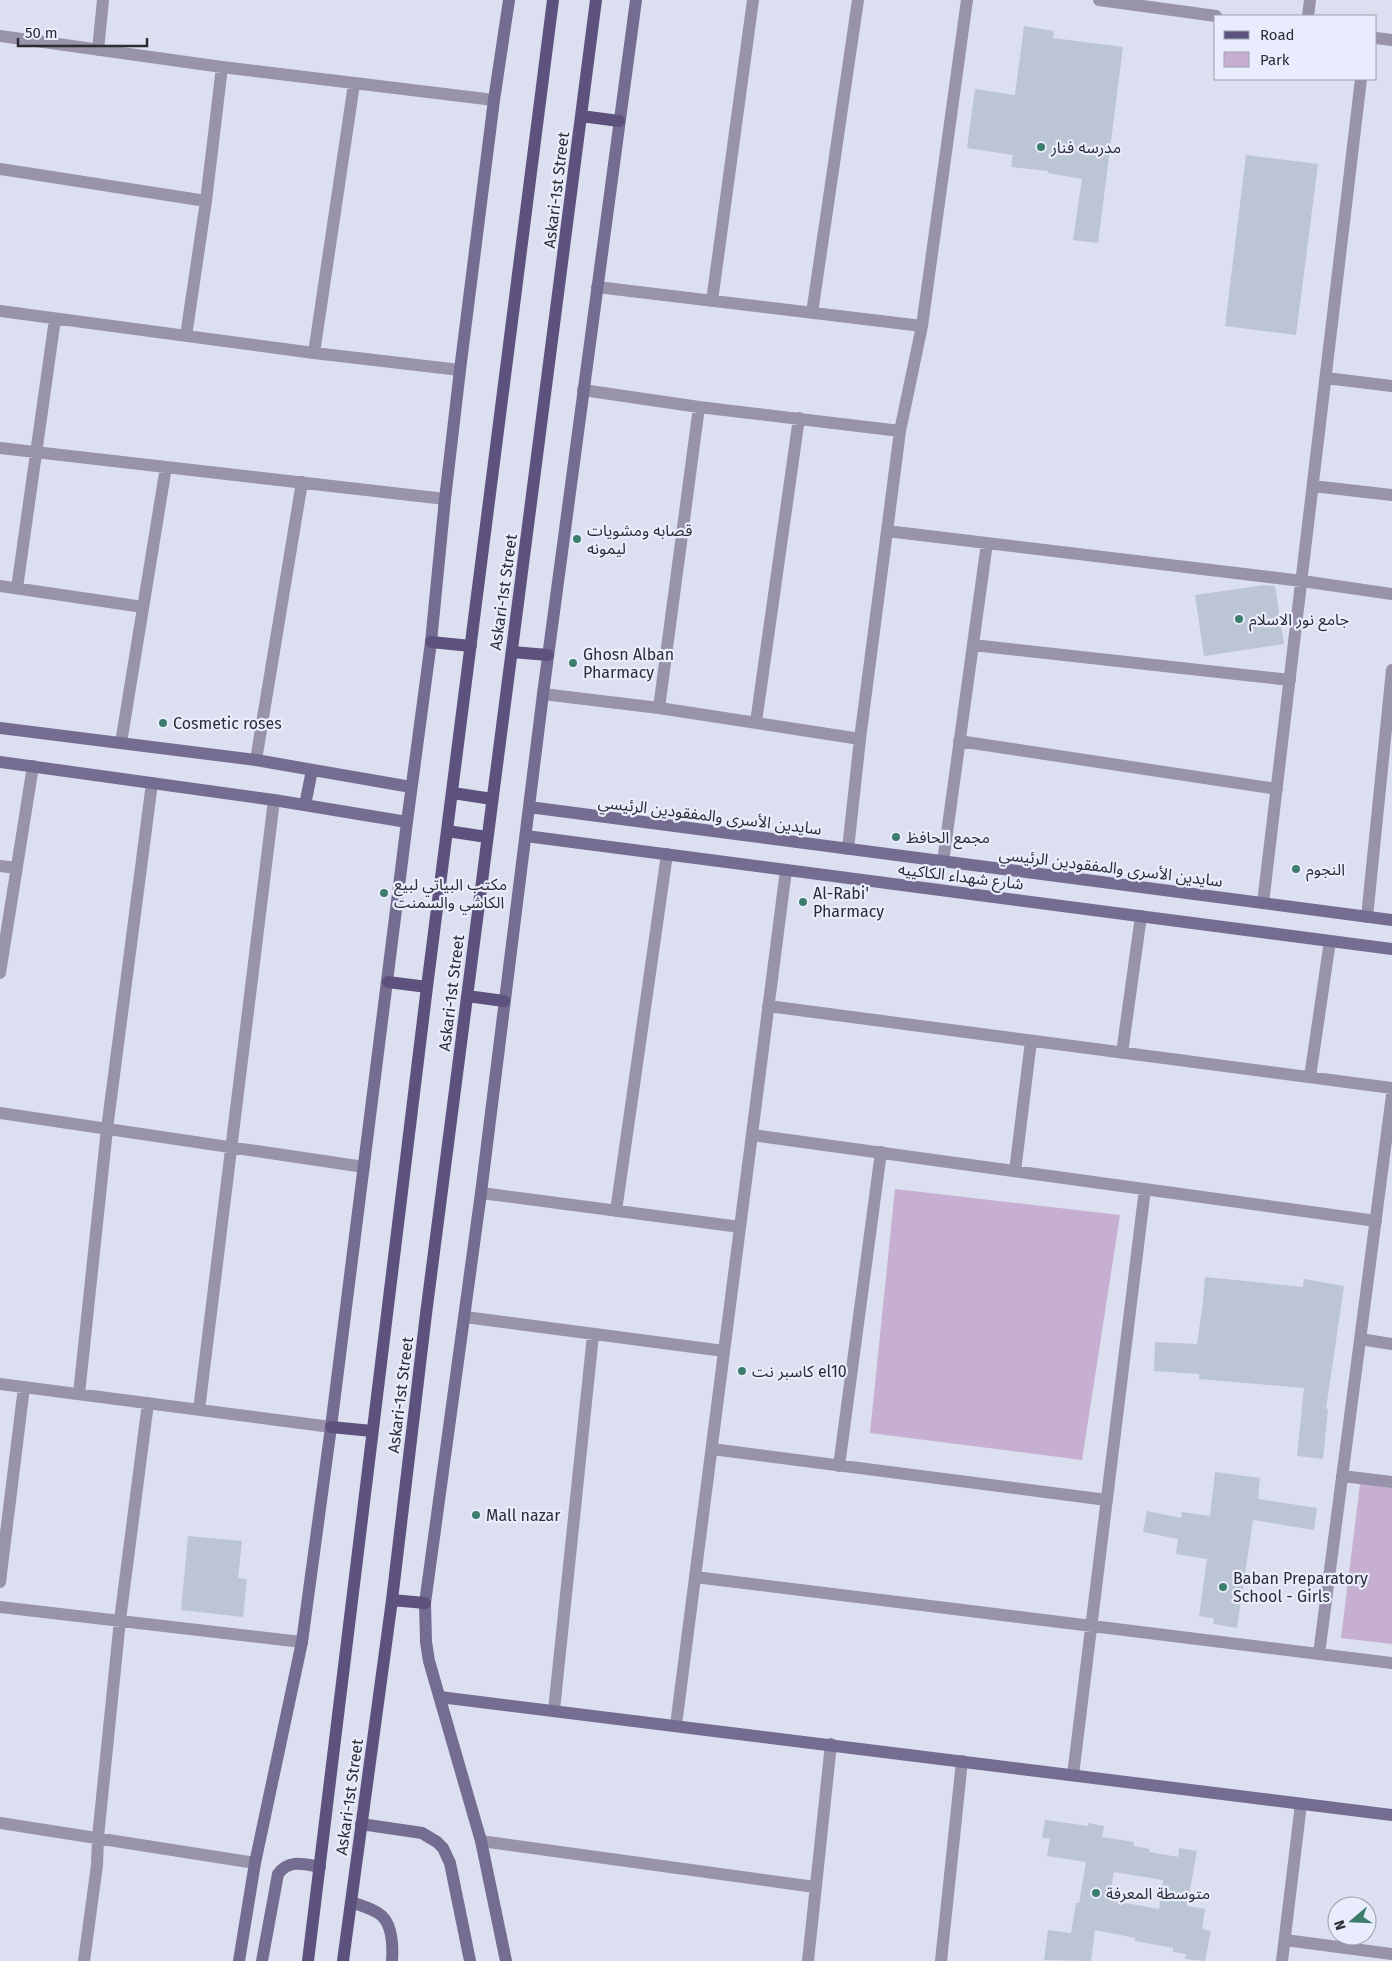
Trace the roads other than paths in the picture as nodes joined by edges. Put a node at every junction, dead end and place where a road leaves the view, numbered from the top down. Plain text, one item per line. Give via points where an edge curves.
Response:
1 (103, 0) edge
2 (509, 0) edge
3 (553, 0) edge
4 (596, 0) edge
5 (636, 0) edge
6 (753, 0) edge
7 (858, 0) edge
8 (967, 0) edge
9 (1099, 0) edge
10 (1310, 0) edge
11 (1308, 15) edge
12 (1214, 16) edge
13 (0, 36) edge
14 (1377, 38) edge
15 (1392, 40) edge
16 (98, 50) junction
17 (222, 67) junction
18 (1361, 80) edge
19 (354, 84) junction
20 (494, 100) junction
21 (581, 116) junction
22 (619, 121) junction
23 (0, 169) edge
24 (206, 201) junction
25 (597, 287) junction
26 (712, 301) junction
27 (0, 311) edge
28 (812, 313) junction
29 (55, 319) junction
30 (922, 326) junction
31 (186, 336) junction
32 (314, 353) junction
33 (460, 370) junction
34 (1326, 378) junction
35 (1392, 386) edge
36 (584, 390) junction
37 (700, 408) junction
38 (799, 418) junction
39 (900, 432) junction
40 (0, 448) edge
41 (36, 452) junction
42 (166, 467) junction
43 (302, 482) junction
44 (1313, 486) junction
45 (1392, 495) edge
46 (445, 499) junction
47 (887, 530) junction
48 (987, 543) junction
49 (1302, 581) junction
50 (0, 586) edge
51 (17, 588) junction
52 (1392, 594) edge
53 (143, 607) junction
54 (431, 642) junction
55 (973, 645) junction
56 (471, 646) junction
57 (512, 652) junction
58 (548, 655) junction
59 (1392, 670) edge
60 (1290, 680) junction
61 (543, 694) junction
62 (659, 708) junction
63 (756, 722) junction
64 (0, 728) edge
65 (860, 739) junction
66 (959, 741) junction
67 (121, 743) junction
68 (256, 760) junction
69 (0, 762) edge
70 (33, 766) junction
71 (312, 770) junction
72 (152, 783) junction
73 (411, 787) junction
74 (1277, 789) junction
75 (453, 793) junction
76 (492, 798) junction
77 (274, 800) junction
78 (305, 805) junction
79 (529, 807) junction
80 (407, 822) junction
81 (447, 831) junction
82 (526, 836) junction
83 (487, 837) junction
84 (848, 849) junction
85 (667, 854) junction
86 (943, 862) junction
87 (0, 866) edge
88 (17, 868) junction
89 (786, 870) junction
90 (1263, 903) junction
91 (1141, 916) junction
92 (1367, 917) junction
93 (1392, 920) edge
94 (1330, 941) junction
95 (1392, 949) edge
96 (0, 974) edge
97 (388, 982) junction
98 (427, 987) junction
99 (468, 996) junction
100 (504, 1001) junction
101 (768, 1006) junction
102 (1031, 1041) junction
103 (1122, 1053) junction
104 (1310, 1077) junction
105 (1392, 1088) edge
106 (1392, 1095) edge
107 (0, 1113) edge
108 (107, 1129) junction
109 (752, 1135) junction
110 (233, 1148) junction
111 (881, 1152) junction
112 (364, 1167) junction
113 (1015, 1171) junction
114 (1145, 1189) junction
115 (481, 1193) junction
116 (616, 1211) junction
117 (1376, 1220) junction
118 (740, 1227) junction
119 (465, 1317) junction
120 (593, 1334) junction
121 (1360, 1339) junction
122 (1392, 1344) edge
123 (724, 1352) junction
124 (0, 1384) edge
125 (24, 1387) junction
126 (79, 1394) junction
127 (148, 1403) junction
128 (199, 1410) junction
129 (331, 1427) junction
130 (372, 1431) junction
131 (712, 1449) junction
132 (839, 1466) junction
133 (1342, 1476) junction
134 (1392, 1482) edge
135 (1107, 1500) junction
136 (695, 1577) junction
137 (0, 1582) edge
138 (392, 1600) junction
139 (425, 1603) junction
140 (0, 1607) edge
141 (120, 1620) junction
142 (1091, 1626) junction
143 (302, 1642) junction
144 (1319, 1654) junction
145 (1392, 1663) edge
146 (440, 1697) junction
147 (554, 1710) junction
148 (676, 1725) junction
149 (830, 1744) junction
150 (962, 1761) junction
151 (1073, 1775) junction
152 (1301, 1804) junction
153 (1392, 1815) edge
154 (0, 1822) edge
155 (361, 1824) junction
156 (98, 1837) junction
157 (481, 1841) junction
158 (255, 1863) junction
159 (320, 1867) junction
160 (815, 1888) junction
161 (351, 1902) junction
162 (1285, 1940) junction
163 (1392, 1954) edge
164 (84, 1961) edge
165 (239, 1961) edge
166 (262, 1961) edge
167 (308, 1961) edge
168 (343, 1961) edge
169 (392, 1961) edge
170 (470, 1961) edge
171 (506, 1961) edge
172 (808, 1961) edge
173 (941, 1961) edge
174 (1282, 1961) edge

1 - 16 street
2 - 20 street
3 - 56 main road, Askari-1st Street
4 - 21 main road, Askari-1st Street
5 - 22 street
6 - 26 street
7 - 28 street
8 - 30 street
9 - 12 street
10 - 11 street
13 - 16 street
14 - 15 street
16 - 17 street
17 - 19 street
17 - 24 street
18 - 34 street
19 - 20 street
19 - 32 street
20 - 33 street
21 - 22 main road
21 - 57 main road, Askari-1st Street
22 - 25 street
23 - 24 street
24 - 31 street
25 - 26 street
25 - 36 street
26 - 28 street
27 - 29 street
28 - 30 street
29 - 31 street
29 - 41 street
30 - 39 street
31 - 32 street
32 - 33 street
33 - 46 street
34 - 35 street
34 - 44 street
36 - 37 street
36 - 58 street
37 - 38 street
37 - 62 street
38 - 39 street
38 - 63 street
39 - 47 street
40 - 41 street
41 - 42 street
41 - 51 street
42 - 43 street
42 - 53 street
43 - 46 street
43 - 68 street
44 - 45 street
44 - 49 street
46 - 54 street
47 - 48 street
47 - 65 street
48 - 49 street
48 - 55 street
49 - 52 street
49 - 60 street
50 - 51 street
51 - 53 street
53 - 67 street
54 - 56 main road
54 - 73 street
55 - 60 street
55 - 66 street
56 - 75 main road, Askari-1st Street
57 - 58 main road
57 - 76 main road, Askari-1st Street
58 - 61 street
59 - 92 street
60 - 74 street
61 - 62 street
61 - 79 street
62 - 63 street
63 - 65 street
64 - 67 street
65 - 84 street
66 - 74 street
66 - 86 street
67 - 68 street
68 - 71 street
69 - 70 street
70 - 72 street
70 - 88 street
71 - 73 street
71 - 78 street
72 - 77 street
72 - 108 street
73 - 80 street
74 - 90 street
75 - 76 main road
75 - 81 main road, Askari-1st Street
76 - 83 main road, Askari-1st Street
77 - 78 street
77 - 110 street
78 - 80 street
79 - 82 street
79 - 84 street, سايدين الأسرى والمفقودين الرئيسي
80 - 97 street
81 - 83 main road
81 - 98 main road, Askari-1st Street
82 - 85 street, شارع شهداء الكاكييه
82 - 100 street
83 - 99 main road, Askari-1st Street
84 - 86 street, سايدين الأسرى والمفقودين الرئيسي
85 - 89 street, شارع شهداء الكاكييه
85 - 116 street
86 - 90 street, سايدين الأسرى والمفقودين الرئيسي
87 - 88 street
88 - 96 street
89 - 91 street, شارع شهداء الكاكييه
89 - 101 street
90 - 92 street, سايدين الأسرى والمفقودين الرئيسي
91 - 94 street, شارع شهداء الكاكييه
91 - 103 street
92 - 93 street, سايدين الأسرى والمفقودين الرئيسي
94 - 95 street, شارع شهداء الكاكييه
94 - 104 street
97 - 98 main road
97 - 112 street
98 - 130 main road, Askari-1st Street
99 - 100 main road
99 - 138 main road, Askari-1st Street
100 - 115 street
101 - 102 street
101 - 109 street
102 - 103 street
102 - 113 street
103 - 104 street
104 - 105 street
106 - 117 street
107 - 108 street
108 - 110 street
108 - 126 street
109 - 111 street
109 - 118 street
110 - 112 street
110 - 128 street
111 - 113 street
111 - 132 street
112 - 129 street
113 - 114 street
114 - 117 street
114 - 135 street
115 - 116 street
115 - 119 street
116 - 118 street
117 - 121 street
118 - 123 street
119 - 120 street
119 - 139 street
120 - 123 street
120 - 147 street
121 - 122 street
121 - 133 street
123 - 131 street
124 - 125 street
125 - 126 street
125 - 137 street
126 - 127 street
127 - 128 street
127 - 141 street
128 - 129 street
129 - 130 main road
129 - 143 street
130 - 159 main road, Askari-1st Street
131 - 132 street
131 - 136 street
132 - 135 street
133 - 134 street
133 - 144 street
135 - 142 street
136 - 142 street
136 - 148 street
138 - 139 main road
138 - 155 main road, Askari-1st Street
139 - 146 street via 426,1642
140 - 141 street
141 - 143 street
141 - 156 street
142 - 144 street
142 - 151 street
143 - 158 street
144 - 145 street
146 - 147 street
146 - 157 street
147 - 148 street
148 - 149 street
149 - 150 street
149 - 160 street
150 - 151 street
150 - 173 street
151 - 152 street
152 - 153 street
152 - 162 street
154 - 156 street
155 - 161 main road, Askari-1st Street
155 - 170 street via 422,1833 442,1848 450,1863
156 - 158 street
156 - 164 street
157 - 160 street
157 - 171 street
158 - 165 street
159 - 166 street via 294,1863 282,1868 278,1874
159 - 167 main road, Askari-1st Street
160 - 172 street
161 - 168 main road, Askari-1st Street
161 - 169 street via 379,1913 388,1925 392,1938
162 - 163 street
162 - 174 street

